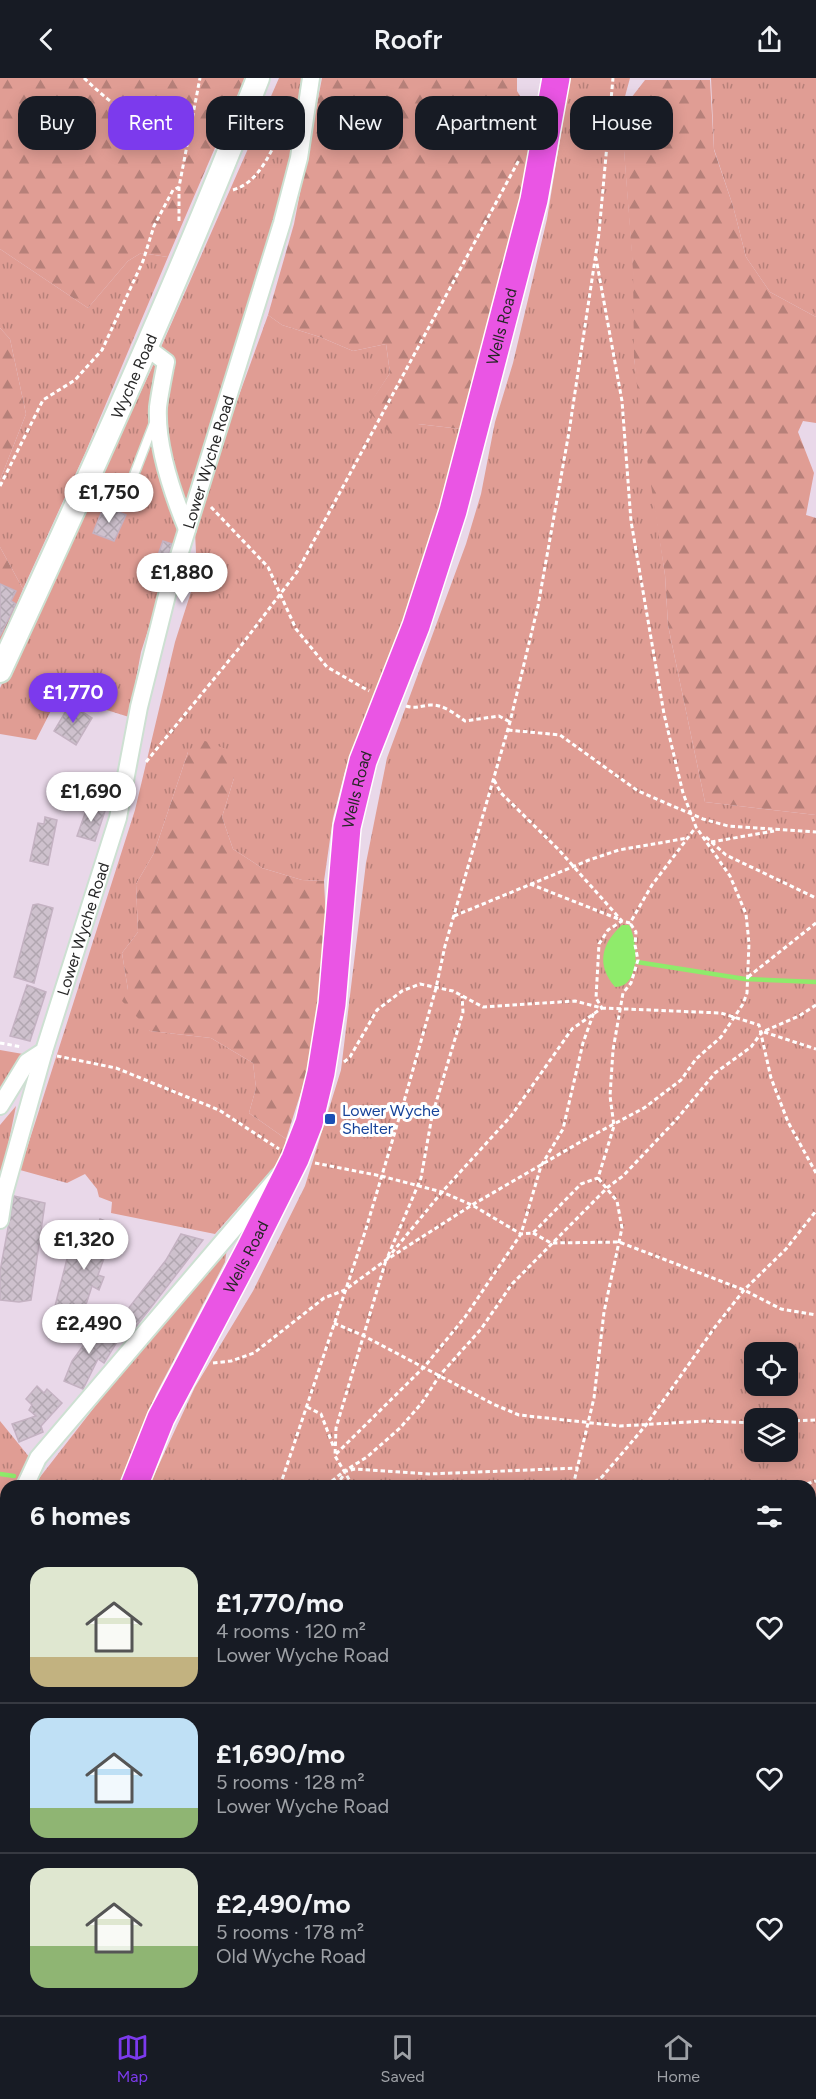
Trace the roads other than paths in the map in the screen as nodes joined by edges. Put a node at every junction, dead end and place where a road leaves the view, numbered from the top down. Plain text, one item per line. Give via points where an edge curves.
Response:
1 (258, 78) edge
2 (311, 78) edge
3 (556, 78) edge
4 (146, 347) junction
5 (158, 409) junction
6 (122, 506) dead end
7 (187, 529) junction
8 (0, 671) edge
9 (44, 1052) junction
10 (0, 1106) edge
11 (293, 1163) junction
12 (0, 1220) edge
13 (28, 1480) edge
14 (136, 1480) edge

1 - 4 main road, Wyche Road
2 - 7 street, Lower Wyche Road via 299,158 282,223
3 - 11 highway, Wells Road via 534,200 453,511 416,626 363,760 347,827 332,1004 321,1073 309,1123
4 - 5 street via 166,362
4 - 8 main road, Wyche Road
5 - 6 lane
5 - 7 street via 163,453 175,501
7 - 9 street, Lower Wyche Road via 150,655 126,785
9 - 10 street via 27,1062
9 - 12 street, Lower Wyche Road
11 - 13 street via 38,1458
11 - 14 highway, Wells Road via 161,1418

